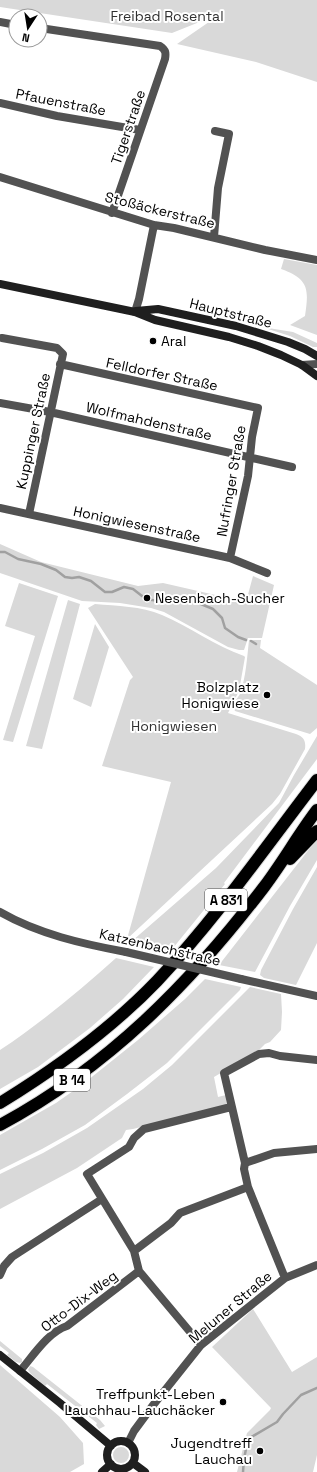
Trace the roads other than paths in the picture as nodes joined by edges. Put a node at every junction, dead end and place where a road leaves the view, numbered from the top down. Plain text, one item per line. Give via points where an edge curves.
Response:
1 (48, 29) edge
2 (0, 103) edge
3 (140, 130) junction
4 (215, 131) dead end
5 (0, 177) edge
6 (112, 213) junction
7 (154, 225) junction
8 (214, 237) junction
9 (317, 260) edge
10 (0, 284) edge
11 (135, 312) junction
12 (2, 338) dead end
13 (288, 342) junction
14 (281, 355) junction
15 (317, 356) edge
16 (60, 364) junction
17 (317, 364) edge
18 (302, 365) junction
19 (317, 376) edge
20 (0, 403) edge
21 (258, 408) joint
22 (50, 412) junction
23 (251, 458) junction
24 (292, 467) dead end
25 (0, 508) edge
26 (29, 514) junction
27 (230, 558) junction
28 (267, 573) dead end
29 (317, 780) edge
30 (317, 810) edge
31 (317, 831) edge
32 (274, 873) junction
33 (0, 912) edge
34 (317, 996) edge
35 (125, 1012) joint
36 (137, 1027) joint
37 (317, 1060) edge
38 (0, 1103) edge
39 (232, 1107) junction
40 (0, 1125) edge
41 (317, 1149) edge
42 (245, 1163) junction
43 (248, 1187) junction
44 (102, 1199) junction
45 (134, 1251) junction
46 (317, 1264) edge
47 (139, 1271) junction
48 (0, 1275) edge
49 (285, 1278) junction
50 (201, 1345) junction
51 (0, 1355) edge
52 (20, 1371) junction
53 (128, 1443) junction
54 (111, 1446) junction
55 (133, 1463) junction
56 (111, 1464) junction
57 (102, 1472) edge
58 (145, 1472) edge

1 - 3 street, Tigerstraße via 160,46 164,49 165,59
2 - 3 street, Pfauenstraße
3 - 6 street, Tigerstraße
4 - 8 street via 229,134 218,188
5 - 6 street, Stoßäckerstraße
6 - 7 street, Stoßäckerstraße
7 - 8 street, Stoßäckerstraße
7 - 11 street
8 - 9 street, Stoßäckerstraße
10 - 11 main road, Hauptstraße
11 - 13 main road, Hauptstraße via 158,309 236,326
11 - 14 main road, Hauptstraße via 155,320 229,337
12 - 16 street, Kuppinger Straße via 57,348 63,354
13 - 14 main road via 287,352
13 - 15 main road, Hauptstraße
14 - 18 main road, Hauptstraße
16 - 21 street, Felldorfer Straße
16 - 22 street, Kuppinger Straße
17 - 18 street, Hauptstraße
18 - 19 main road, Hauptstraße
20 - 22 street, Wolfmahdenstraße
21 - 23 street, Nufringer Straße
22 - 23 street, Wolfmahdenstraße
22 - 26 street, Kuppinger Straße
23 - 24 street, Wolfmahdenstraße
23 - 27 street, Nufringer Straße
25 - 26 street, Honigwiesenstraße
26 - 27 street, Honigwiesenstraße
27 - 28 street, Honigwiesenstraße
29 - 35 highway, A 831 via 208,924 157,981
30 - 32 highway, A 831
31 - 32 highway
32 - 36 highway, A 831 via 190,976
33 - 34 street, Katzenbachstraße, bridge via 38,931
35 - 38 highway, B 14 via 54,1068
36 - 40 highway, B 14 via 70,1082
37 - 39 street via 269,1053 259,1054 224,1073
39 - 42 street
39 - 44 street via 144,1129 129,1147 87,1174
41 - 42 street via 274,1153
42 - 43 street
43 - 45 street via 180,1213
43 - 49 street
44 - 45 street
44 - 48 street via 12,1257
45 - 47 street
46 - 49 street, Meluner Straße
47 - 50 street
47 - 52 street, Otto-Dix-Weg via 67,1326 59,1328
49 - 50 street, Meluner Straße
50 - 53 street, Meluner Straße via 154,1404
51 - 52 main road
52 - 54 main road
53 - 54 main road via 119,1441
53 - 55 main road via 135,1454
54 - 56 main road via 107,1453
55 - 56 main road via 122,1469
55 - 58 main road
56 - 57 main road

